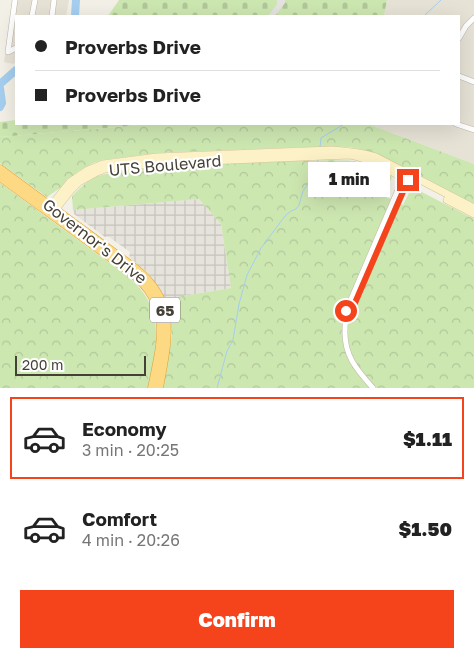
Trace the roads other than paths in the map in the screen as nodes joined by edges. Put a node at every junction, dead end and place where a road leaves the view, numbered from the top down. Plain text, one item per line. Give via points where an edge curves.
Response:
1 (15, 0) edge
2 (35, 0) edge
3 (54, 0) edge
4 (32, 15) edge
5 (52, 15) edge
6 (474, 18) edge
7 (460, 36) edge
8 (15, 48) edge
9 (460, 76) edge
10 (474, 82) edge
11 (459, 125) edge
12 (474, 130) edge
13 (0, 169) edge
14 (0, 177) edge
15 (406, 178) junction
16 (474, 208) edge
17 (52, 210) junction
18 (474, 214) edge
19 (152, 388) edge
20 (159, 388) edge
21 (374, 388) edge

1 - 8 street via 8,52
2 - 4 street
3 - 5 street
6 - 7 street
9 - 10 street
11 - 12 street
13 - 17 highway, Governor's Drive / 65
14 - 17 highway, Governor's Drive / 65
15 - 16 main road, UTS Boulevard
15 - 17 main road, UTS Boulevard via 376,157 350,151 157,157 103,164 88,170 65,188
15 - 18 main road, UTS Boulevard
15 - 21 street via 346,318 346,344 350,357 356,370
17 - 19 highway, Governor's Drive / 65 via 133,274 150,292 159,311 161,326
17 - 20 highway, Governor's Drive / 65 via 136,269 155,289 165,310 168,335

